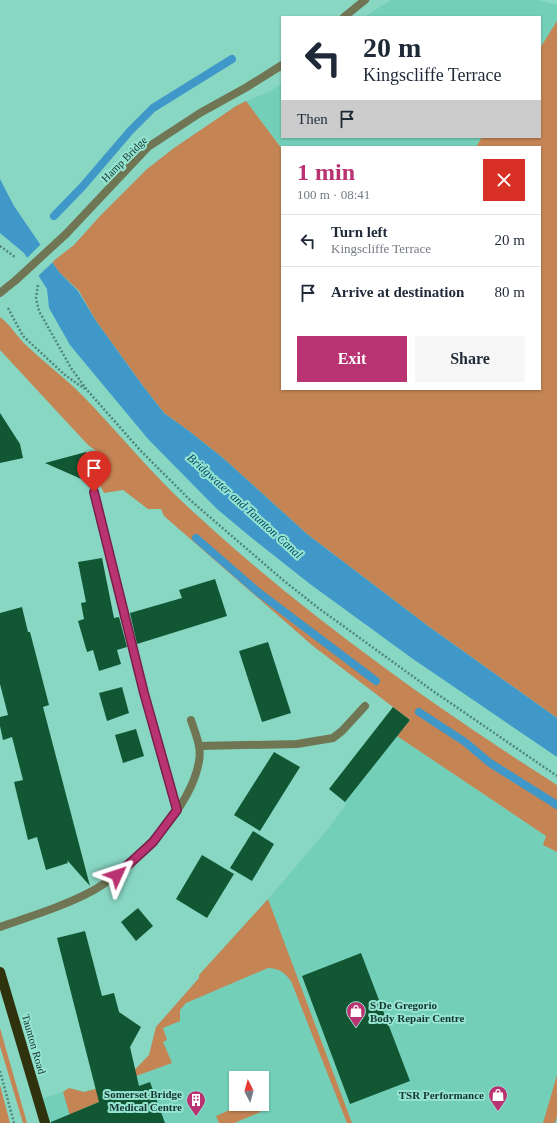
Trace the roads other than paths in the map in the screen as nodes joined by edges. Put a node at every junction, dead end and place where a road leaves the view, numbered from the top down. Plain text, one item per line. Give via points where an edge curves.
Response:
1 (365, 0) edge
2 (345, 16) edge
3 (281, 66) edge
4 (3, 290) edge
5 (94, 492) dead end
6 (365, 706) dead end
7 (191, 720) dead end
8 (199, 746) junction
9 (177, 810) junction
10 (0, 926) edge
11 (0, 972) edge
12 (44, 1123) edge

1 - 2 street
3 - 4 street, Hamp Bridge, bridge via 200,112 148,147 66,234
5 - 9 street via 142,686
6 - 8 street via 333,738 297,744
7 - 8 street
8 - 9 street via 200,761 187,794
9 - 10 street via 153,842 117,875 77,899
11 - 12 main road, Taunton Road

